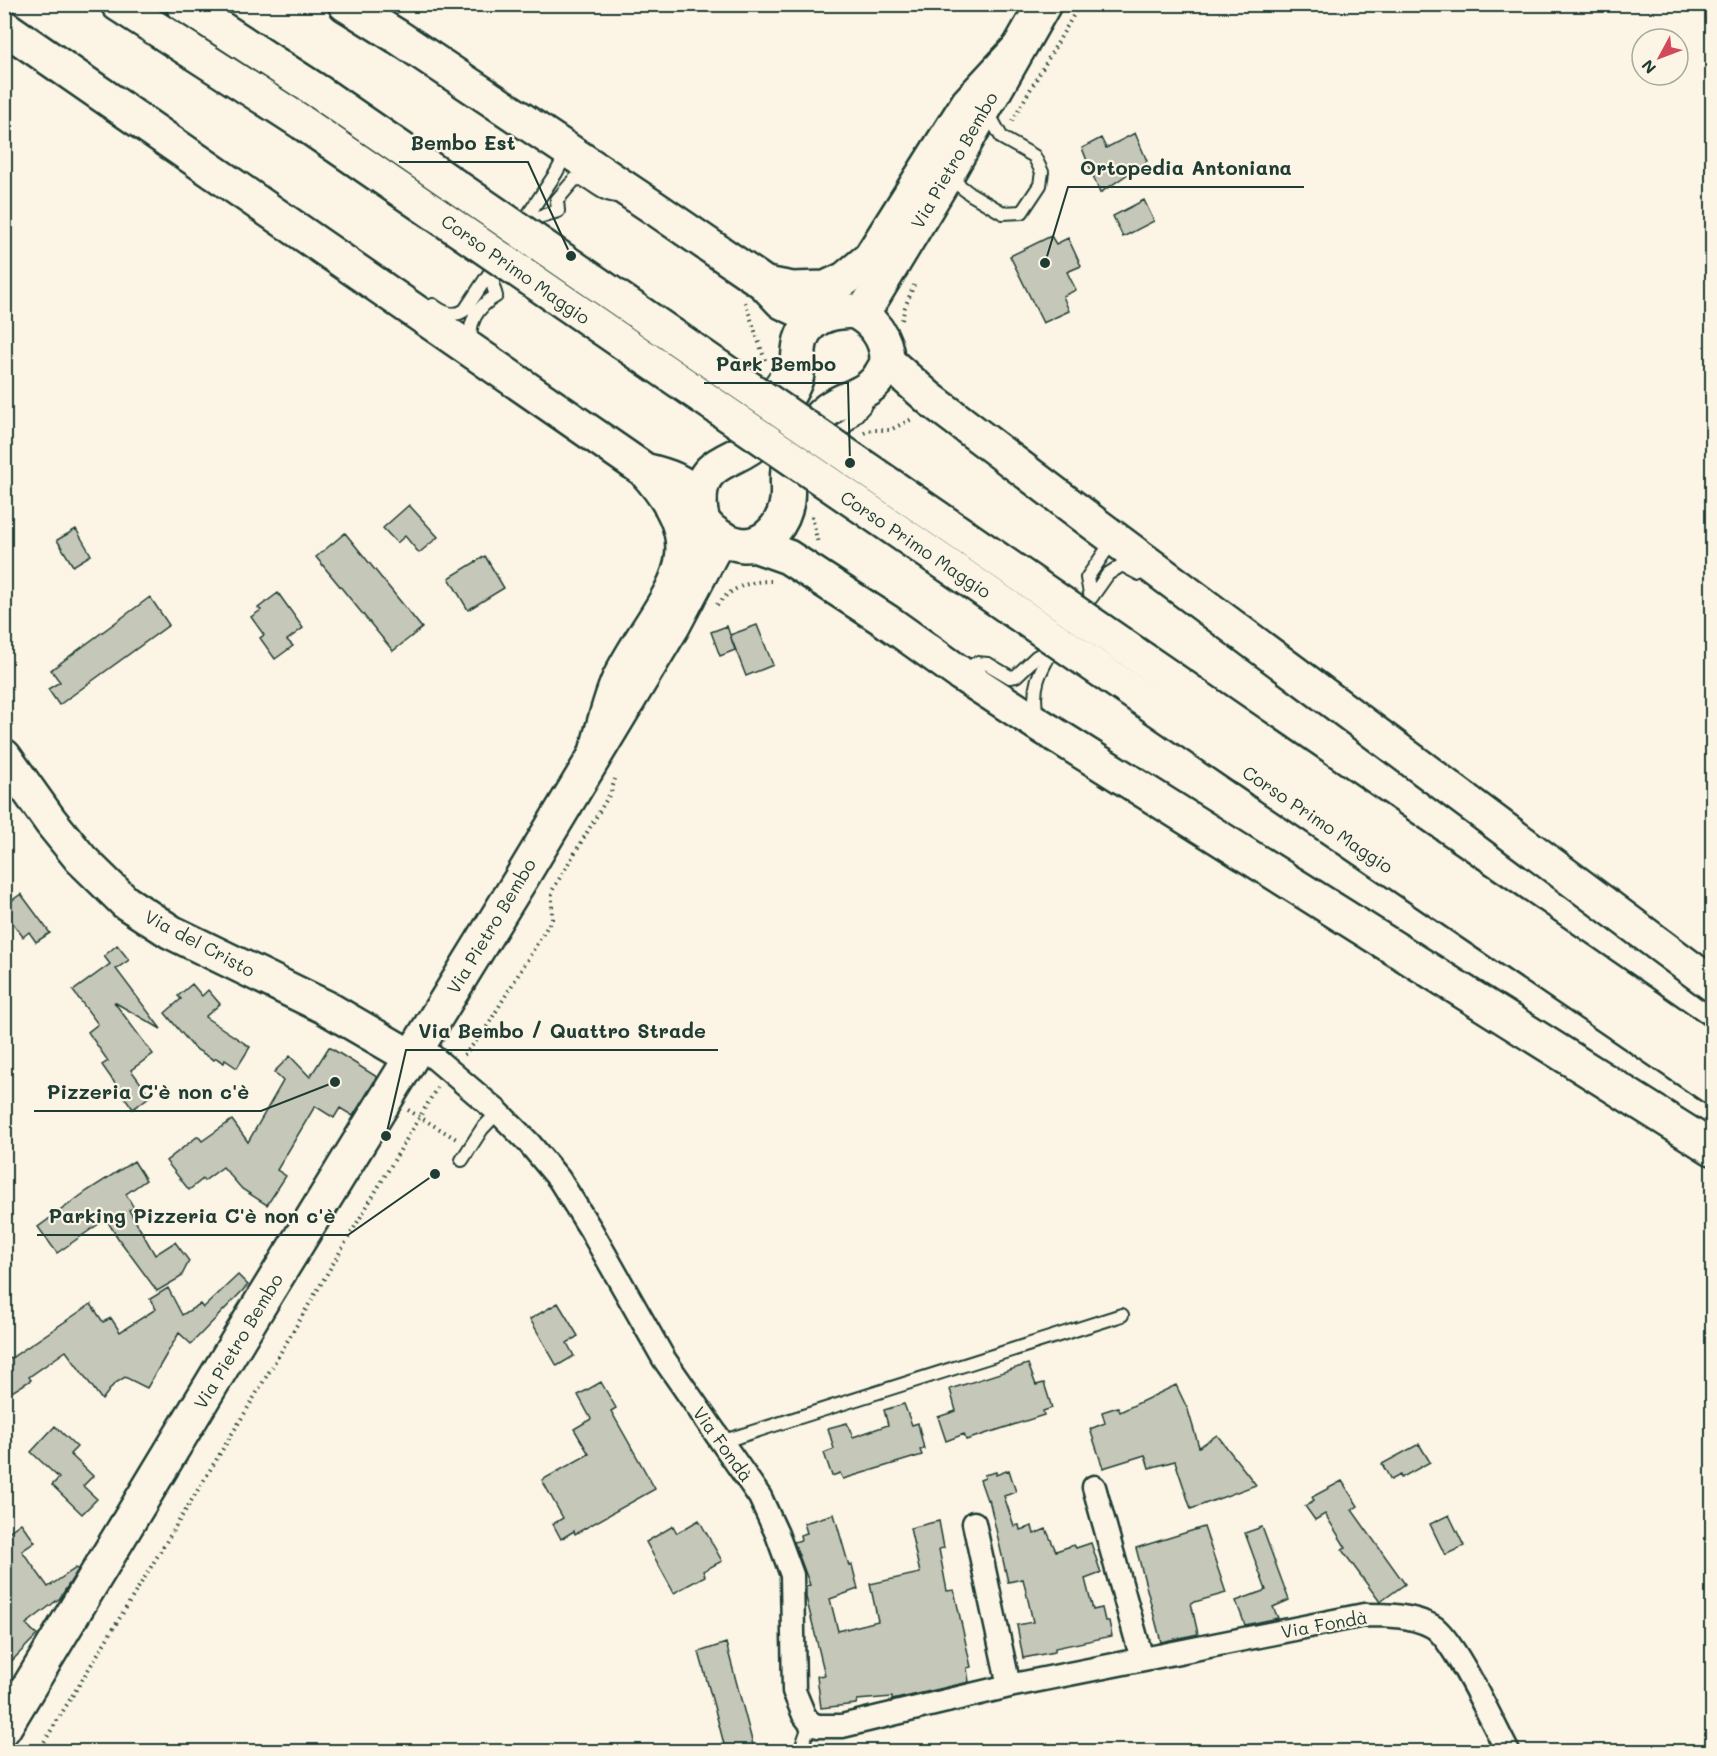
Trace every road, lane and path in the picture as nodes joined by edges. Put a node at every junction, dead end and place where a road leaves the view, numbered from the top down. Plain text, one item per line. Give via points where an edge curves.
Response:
1 (118, 4) edge
2 (183, 4) edge
3 (345, 4) edge
4 (1044, 4) edge
5 (4, 27) edge
6 (1018, 49) junction
7 (985, 108) junction
8 (557, 142) junction
9 (946, 176) junction
10 (634, 195) junction
11 (526, 221) junction
12 (494, 268) junction
13 (764, 284) junction
14 (410, 308) junction
15 (825, 314) junction
16 (862, 315) junction
17 (476, 355) junction
18 (887, 361) junction
19 (870, 389) junction
20 (643, 469) junction
21 (700, 499) junction
22 (787, 501) junction
23 (1087, 518) junction
24 (720, 537) junction
25 (754, 545) junction
26 (779, 582) dead end
27 (1178, 586) junction
28 (1091, 598) junction
29 (714, 609) dead end
30 (1054, 647) junction
31 (961, 674) junction
32 (1038, 724) junction
33 (4, 756) edge
34 (606, 763) junction
35 (1713, 984) edge
36 (1713, 1050) edge
37 (414, 1052) junction
38 (462, 1058) dead end
39 (443, 1082) dead end
40 (1713, 1087) edge
41 (498, 1112) junction
42 (419, 1117) junction
43 (471, 1147) junction
44 (1713, 1148) edge
45 (462, 1160) dead end
46 (1122, 1315) dead end
47 (721, 1442) junction
48 (1094, 1487) dead end
49 (974, 1523) dead end
50 (1142, 1659) junction
51 (1010, 1686) junction
52 (8, 1716) edge
53 (810, 1723) junction
54 (38, 1752) edge
55 (804, 1752) edge
56 (1508, 1752) edge

1 - 40 main road, Corso Primo Maggio, bridge via 303,123
2 - 36 main road, Corso Primo Maggio, bridge via 320,93
3 - 8 main road
4 - 6 main road, Via Pietro Bembo
5 - 14 main road
6 - 7 main road, Via Pietro Bembo
6 - 13 main road via 968,103 870,258 826,288 792,289
7 - 9 main road, Via Pietro Bembo
7 - 9 lane via 1002,138 1034,156 1042,172 1040,185 1022,212 1003,213
8 - 10 main road
8 - 11 lane via 563,160
9 - 16 main road, Via Pietro Bembo
10 - 11 lane via 609,196 581,178 575,179 557,200 558,211
10 - 13 main road
11 - 12 lane
12 - 14 lane via 460,314 443,312 425,302
12 - 17 lane via 496,296 485,302 470,326 469,336
13 - 15 main road via 782,302 808,314
14 - 17 main road
15 - 16 main road via 853,311
15 - 21 main road via 810,325 801,339 792,390 758,440 742,452 730,446 708,472
16 - 18 main road via 882,336
17 - 20 main road
18 - 19 main road
18 - 23 main road via 930,399
19 - 22 lane via 864,407 817,459
19 - 22 main road via 832,406 819,417 791,460
20 - 21 main road via 673,477
20 - 34 main road via 671,505 682,532 680,571 666,602 619,678
21 - 24 main road via 706,524
22 - 25 main road via 782,519 768,538
23 - 27 main road
23 - 28 lane via 1101,532 1107,549 1087,578
24 - 25 main road
24 - 34 main road, Via Pietro Bembo
25 - 31 main road via 788,557
26 - 29 path via 747,583
27 - 28 lane via 1150,582 1122,565 1108,574
27 - 35 main road
28 - 30 lane
30 - 31 lane via 1016,676 976,663
30 - 32 lane via 1036,683
31 - 32 main road
32 - 44 main road
33 - 37 main road, Via del Cristo via 81,859 125,902 171,932
34 - 37 main road, Via Pietro Bembo
34 - 38 path via 611,792 552,891 552,919 483,1033
37 - 41 street, Via Fondà via 431,1055
37 - 52 main road, Via Pietro Bembo
39 - 42 path
41 - 43 lane
41 - 47 street, Via Fondà via 559,1179 664,1359
42 - 43 path
42 - 54 path
43 - 45 lane
46 - 47 lane
47 - 53 street, Via Fondà via 760,1497 792,1575 794,1691
48 - 50 street
49 - 51 street
50 - 51 street, Via Fondà
50 - 56 street, Via Fondà via 1364,1615 1402,1616 1433,1627 1456,1654
51 - 53 street, Via Fondà via 842,1726
53 - 55 lane

